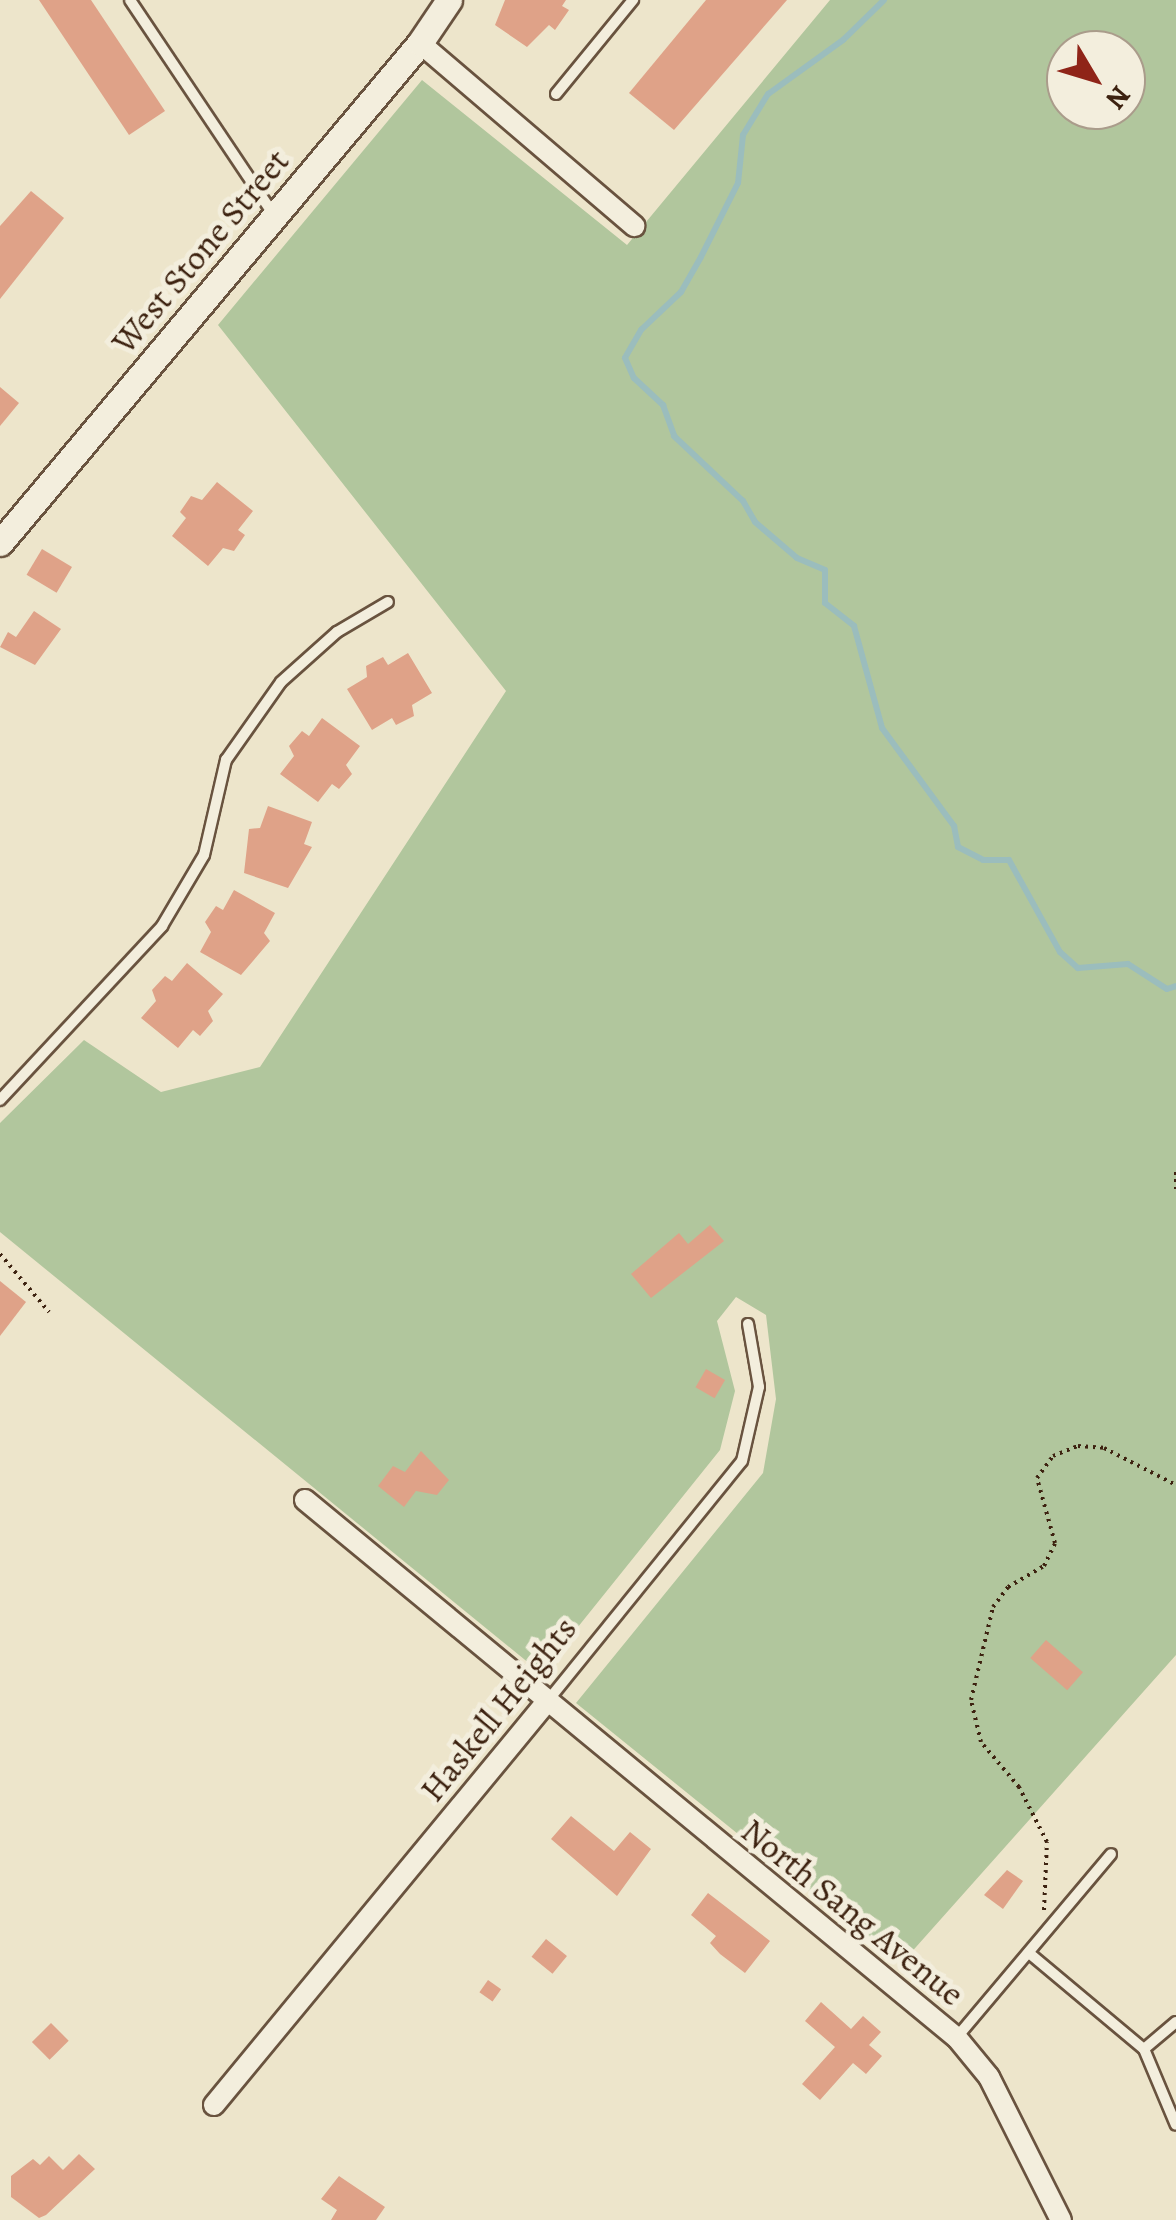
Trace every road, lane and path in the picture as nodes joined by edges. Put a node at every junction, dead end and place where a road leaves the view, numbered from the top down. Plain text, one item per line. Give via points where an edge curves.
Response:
1 (130, 0) edge
2 (449, 0) edge
3 (633, 0) edge
4 (420, 43) junction
5 (556, 94) dead end
6 (274, 216) junction
7 (634, 226) dead end
8 (0, 544) edge
9 (388, 602) dead end
10 (0, 1100) edge
11 (1176, 1172) edge
12 (1176, 1192) edge
13 (0, 1254) edge
14 (50, 1312) dead end
15 (748, 1324) dead end
16 (1176, 1485) edge
17 (305, 1500) dead end
18 (545, 1704) junction
19 (1111, 1854) dead end
20 (1041, 1918) dead end
21 (1028, 1952) junction
22 (1176, 2022) edge
23 (957, 2038) junction
24 (1144, 2049) junction
25 (214, 2105) dead end
26 (1176, 2124) edge
27 (1061, 2220) edge

1 - 6 lane
2 - 4 street, West Stone Street
3 - 5 lane
4 - 6 street, West Stone Street
4 - 7 street
6 - 8 street, West Stone Street
9 - 10 lane via 337,632 281,682 226,760 204,854 162,926
11 - 12 path
13 - 14 path
15 - 18 lane, Haskell Heights via 759,1387 742,1461
16 - 20 path via 1104,1448 1078,1446 1052,1456 1037,1478 1056,1542 1044,1566 1008,1588 992,1607 971,1700 981,1742 1018,1787 1048,1842
17 - 18 street, North Sang Avenue
18 - 23 street, North Sang Avenue
18 - 25 street, Haskell Heights
19 - 21 lane
21 - 23 lane
21 - 24 lane
22 - 24 lane
23 - 27 street, North Sang Avenue via 988,2077
24 - 26 lane

